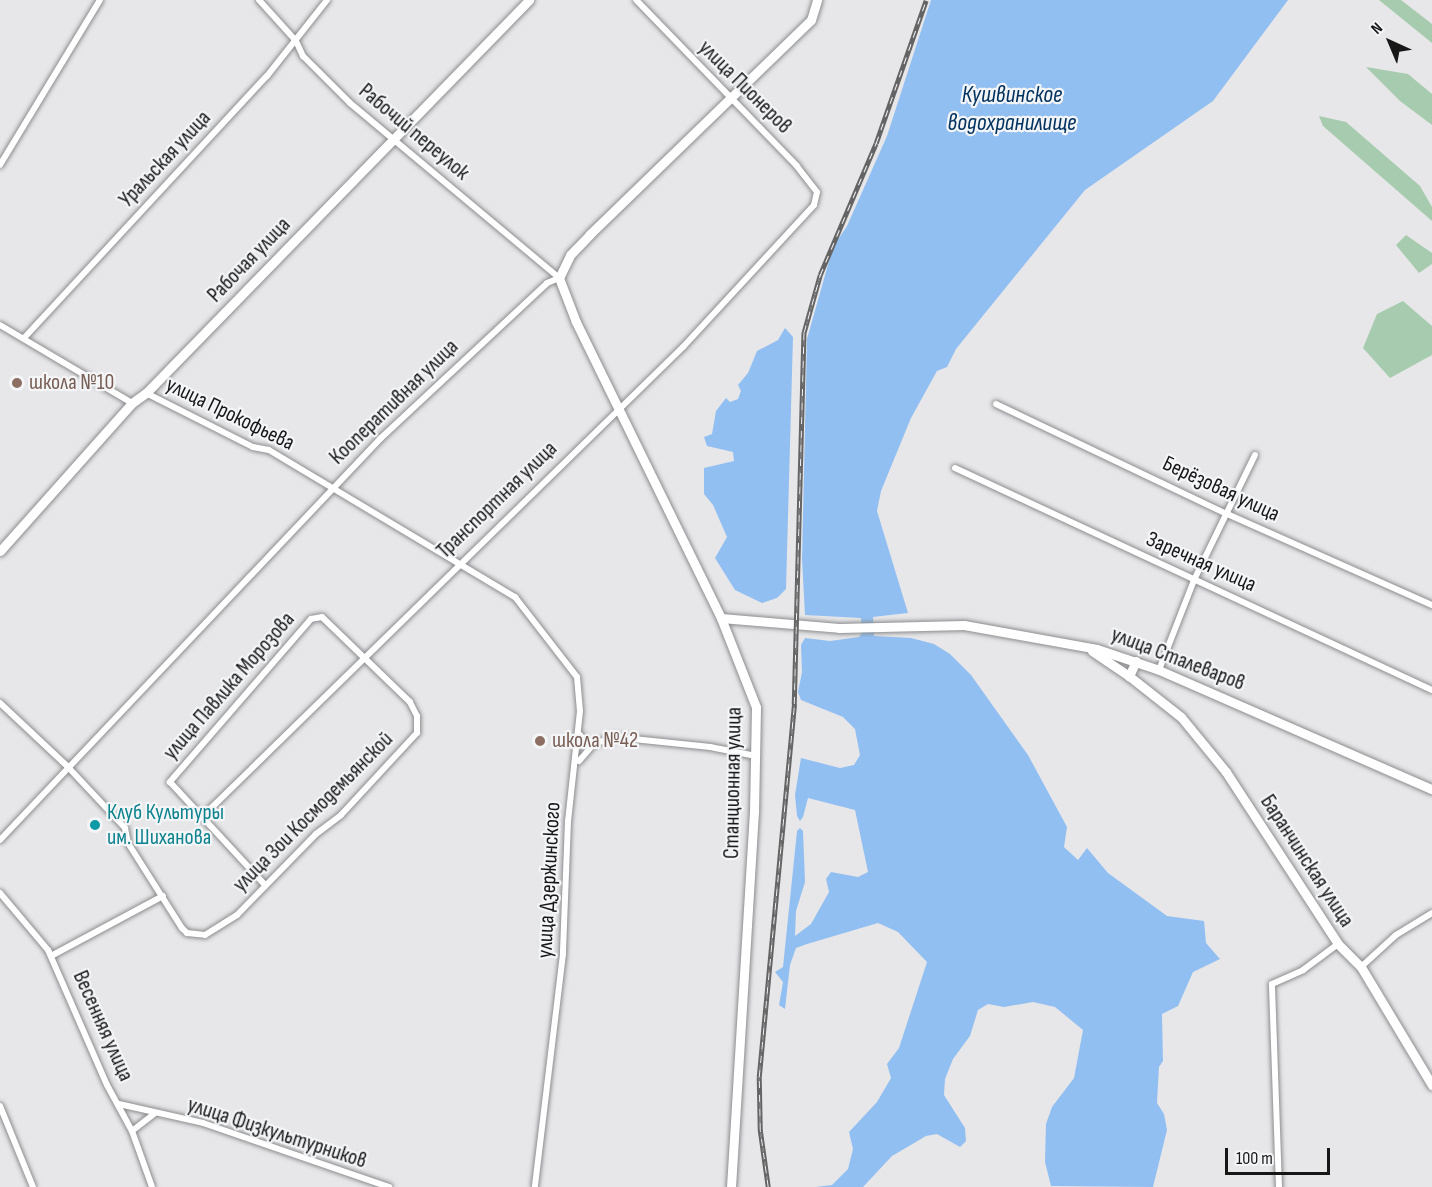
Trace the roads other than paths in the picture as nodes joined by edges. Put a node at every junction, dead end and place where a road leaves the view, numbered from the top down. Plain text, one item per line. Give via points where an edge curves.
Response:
1 (100, 0) edge
2 (259, 0) edge
3 (327, 0) edge
4 (529, 0) edge
5 (636, 0) edge
6 (818, 0) edge
7 (296, 41) junction
8 (729, 99) junction
9 (396, 138) junction
10 (0, 165) edge
11 (814, 205) joint
12 (559, 278) junction
13 (0, 325) edge
14 (24, 338) junction
15 (146, 393) junction
16 (132, 404) junction
17 (996, 404) dead end
18 (618, 409) junction
19 (1255, 455) dead end
20 (955, 468) dead end
21 (333, 488) junction
22 (1225, 513) junction
23 (0, 551) edge
24 (459, 562) junction
25 (1194, 580) junction
26 (515, 597) joint
27 (1432, 605) edge
28 (722, 618) junction
29 (1084, 646) junction
30 (363, 657) junction
31 (1136, 661) junction
32 (1159, 670) junction
33 (1129, 676) junction
34 (1432, 690) edge
35 (0, 703) edge
36 (579, 734) junction
37 (594, 744) junction
38 (757, 756) junction
39 (577, 764) junction
40 (67, 765) junction
41 (1432, 789) edge
42 (202, 817) junction
43 (0, 840) edge
44 (265, 885) junction
45 (0, 893) edge
46 (163, 896) junction
47 (1432, 913) edge
48 (1338, 944) junction
49 (51, 956) junction
50 (1361, 967) junction
51 (1432, 1085) edge
52 (119, 1104) junction
53 (0, 1106) edge
54 (154, 1114) junction
55 (132, 1131) junction
56 (33, 1187) edge
57 (152, 1187) edge
58 (389, 1187) edge
59 (535, 1187) edge
60 (731, 1187) edge
61 (1280, 1187) edge

1 - 10 street
2 - 7 street, Рабочий переулок
3 - 7 street, Уральская улица
4 - 9 street, Рабочая улица
5 - 8 street, улица Пионеров
6 - 8 street, Кооперативная улица via 811,20
7 - 9 street, Рабочий переулок via 303,56 350,103
7 - 14 street, Уральская улица
8 - 11 street, улица Пионеров via 763,127 797,166 816,192
8 - 12 street, Кооперативная улица via 570,255
9 - 12 street, Рабочий переулок
9 - 15 street, Рабочая улица
11 - 18 street, Транспортная улица via 779,247
12 - 18 street, Станционная улица
12 - 21 street, Кооперативная улица via 547,283
13 - 14 street, улица Прокофьева
14 - 16 street, улица Прокофьева
15 - 16 street, Рабочая улица
15 - 21 street, улица Прокофьева via 253,447 269,450
16 - 23 street, Рабочая улица
17 - 22 street, Берёзовая улица
18 - 24 street, Транспортная улица
18 - 28 street, Станционная улица
19 - 22 street
20 - 25 street, Заречная улица
21 - 24 street, улица Прокофьева
21 - 40 street, Кооперативная улица
22 - 25 street
22 - 27 street, Берёзовая улица
24 - 26 street, улица Прокофьева
24 - 30 street, Транспортная улица
25 - 32 street
25 - 34 street, Заречная улица
26 - 36 street, улица Дзержинского via 577,677
28 - 29 street, улица Сталеваров via 839,628 981,627
28 - 38 street, Станционная улица via 753,696
29 - 31 street, улица Сталеваров
29 - 33 street, Баранчинская улица
30 - 42 street, Транспортная улица
30 - 42 street, улица Павлика Морозова via 318,616 311,619 170,782
30 - 44 street, улица Зои Космодемьянской via 410,702 417,716 417,733 341,815
31 - 32 street, улица Сталеваров
31 - 33 street
32 - 41 street, улица Сталеваров
33 - 48 street, Баранчинская улица via 1181,717 1226,772
35 - 40 street
36 - 37 street via 587,743
36 - 39 street, улица Дзержинского
37 - 38 street via 614,737
37 - 39 street
38 - 60 street, Станционная улица
39 - 59 street, улица Дзержинского via 568,821 564,954
40 - 43 street, Кооперативная улица
40 - 46 street via 125,828 128,843
42 - 44 street
44 - 46 street, улица Зои Космодемьянской via 215,932 187,933
45 - 49 street, Весенняя улица
46 - 49 street
47 - 50 street via 1396,935
48 - 50 street, Баранчинская улица
48 - 61 street via 1303,970 1272,984
49 - 52 street, Весенняя улица
50 - 51 street, Баранчинская улица
52 - 54 street, улица Физкультурников
52 - 55 street, Весенняя улица
53 - 56 street
54 - 55 street
54 - 58 street, улица Физкультурников via 203,1123
55 - 57 street, Весенняя улица

